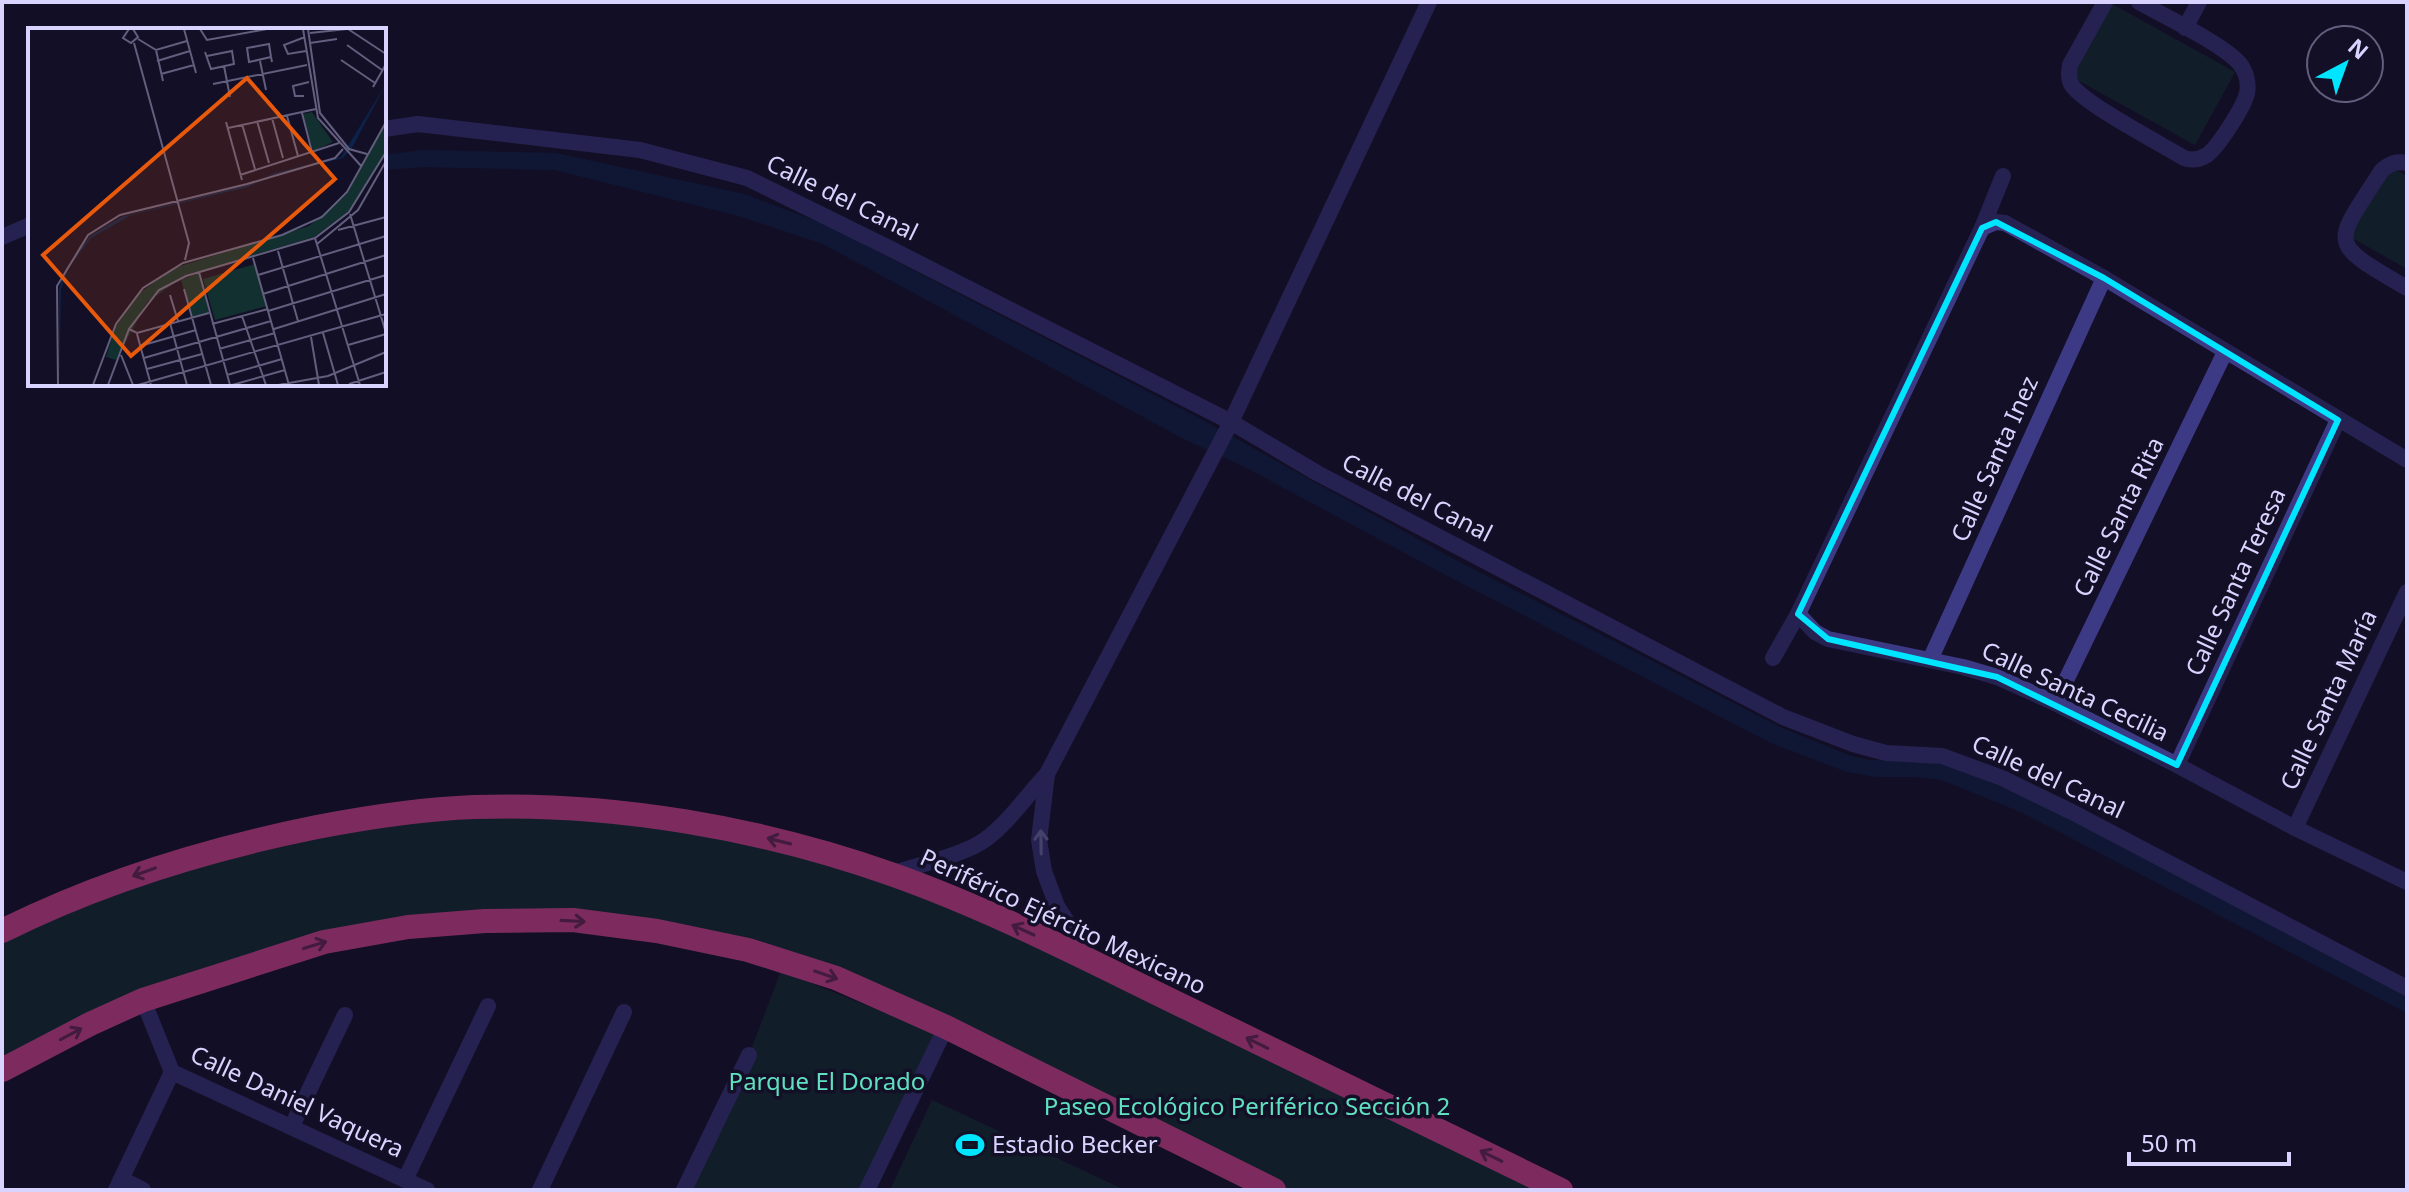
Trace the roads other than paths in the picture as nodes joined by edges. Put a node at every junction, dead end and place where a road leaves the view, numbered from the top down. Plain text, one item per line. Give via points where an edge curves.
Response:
1 (1429, 2) edge
2 (2105, 2) edge
3 (2139, 2) edge
4 (2199, 2) edge
5 (2185, 28) junction
6 (386, 129) edge
7 (2407, 163) edge
8 (2003, 176) dead end
9 (28, 226) edge
10 (1982, 228) junction
11 (2, 237) edge
12 (2104, 278) junction
13 (2407, 288) edge
14 (2225, 352) junction
15 (2338, 420) junction
16 (1231, 422) junction
17 (2407, 460) edge
18 (2407, 592) edge
19 (1798, 614) junction
20 (1773, 658) dead end
21 (1930, 660) junction
22 (2055, 703) junction
23 (2177, 765) junction
24 (1047, 774) junction
25 (2295, 828) junction
26 (890, 874) junction
27 (2407, 882) edge
28 (2, 931) edge
29 (1093, 962) junction
30 (2407, 988) edge
31 (143, 1000) junction
32 (488, 1006) dead end
33 (624, 1012) dead end
34 (345, 1015) dead end
35 (946, 1027) junction
36 (749, 1055) dead end
37 (2, 1070) edge
38 (172, 1072) junction
39 (292, 1126) junction
40 (405, 1180) junction
41 (118, 1185) edge
42 (143, 1190) edge
43 (427, 1190) edge
44 (540, 1190) edge
45 (684, 1190) edge
46 (867, 1190) edge
47 (1274, 1190) edge
48 (1561, 1190) edge

1 - 16 street
2 - 5 street via 2070,65 2072,86 2192,161 2209,154 2248,90 2240,64
3 - 5 street
4 - 5 street
6 - 16 street, Calle del Canal via 418,124 640,150 747,178
7 - 13 street via 2390,163 2382,170 2344,235 2353,255
8 - 10 street
9 - 11 street
10 - 12 street via 2005,223
10 - 19 street
12 - 14 street
12 - 21 street, Calle Santa Inez
14 - 15 street
14 - 22 street, Calle Santa Rita
15 - 17 street
15 - 23 street, Calle Santa Teresa
16 - 24 street
16 - 30 street, Calle del Canal via 1317,473 1783,717 1853,744 1886,753 1942,756 2002,778
18 - 25 street, Calle Santa María
19 - 20 street
19 - 21 street, Calle Santa Cecilia via 1828,639
21 - 22 street, Calle Santa Cecilia via 1997,677
22 - 23 street, Calle Santa Cecilia
23 - 25 street, Calle Santa Cecilia
24 - 26 street via 984,841
29 -> 24 street via 1057,906 1044,871 1039,840
25 - 27 street, Calle Santa Cecilia
26 -> 28 highway, Periférico Ejército Mexicano via 778,840 676,819 474,807 371,817 246,842 115,882
29 -> 26 highway, Periférico Ejército Mexicano
48 -> 29 highway, Periférico Ejército Mexicano
31 -> 35 highway via 324,942 408,927 573,920 748,950 836,978
37 -> 31 highway
31 - 38 street, Calle Daniel Vaquera
32 - 40 street
33 - 44 street
34 - 39 street
35 - 46 street
35 - 47 highway
36 - 45 street
38 - 39 street, Calle Daniel Vaquera
38 - 41 street
39 - 40 street, Calle Daniel Vaquera
40 - 43 street, Calle Daniel Vaquera
41 - 42 street

